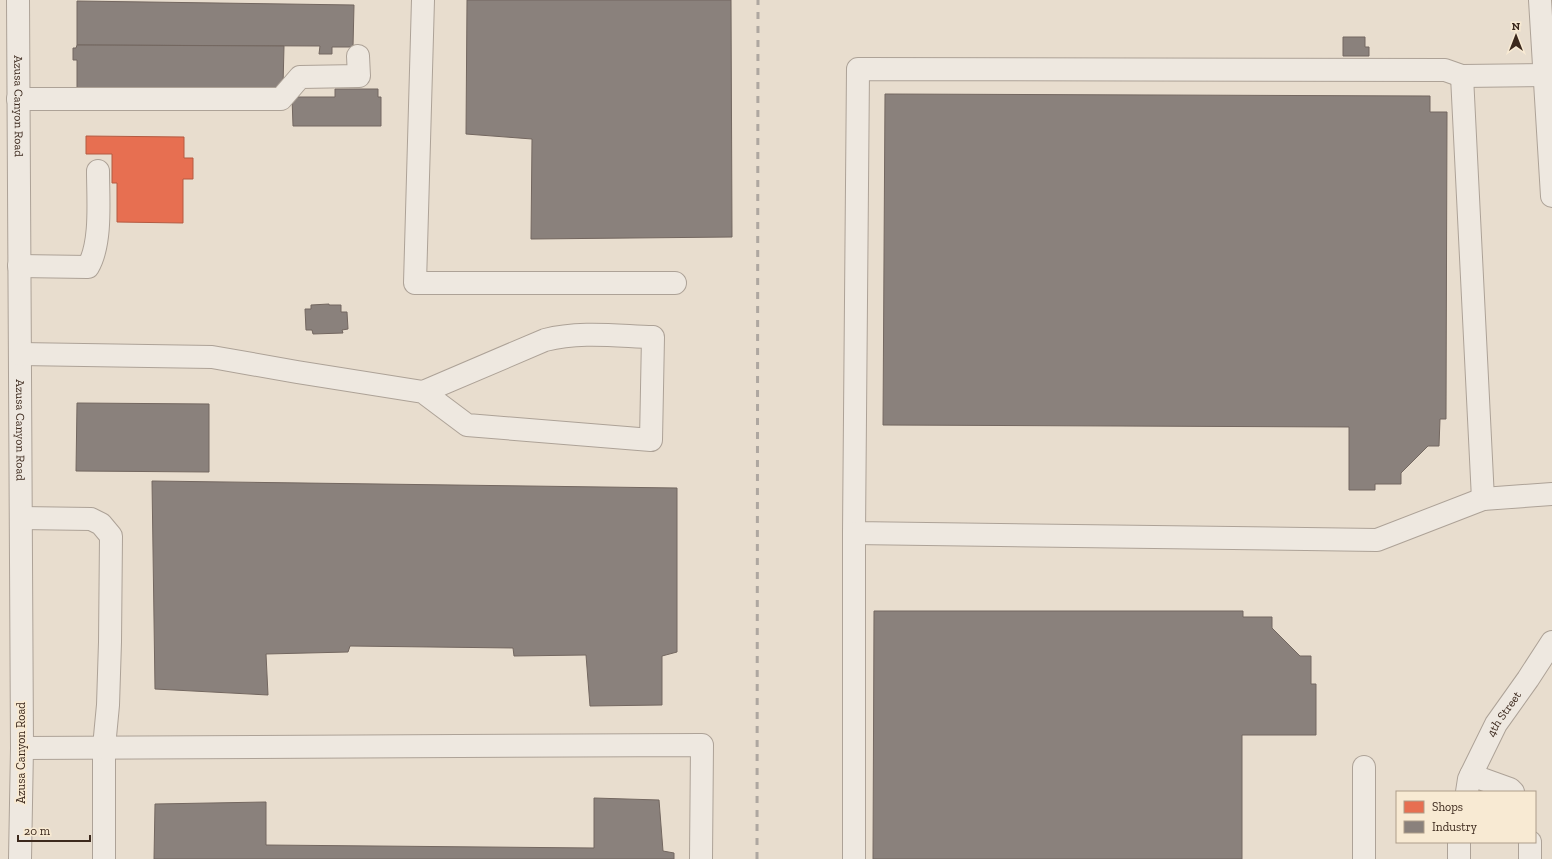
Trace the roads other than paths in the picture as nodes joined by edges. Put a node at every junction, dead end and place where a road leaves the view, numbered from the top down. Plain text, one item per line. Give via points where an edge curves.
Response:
1 (18, 0) edge
2 (423, 0) edge
3 (1540, 0) edge
4 (358, 56) dead end
5 (1548, 75) edge
6 (1462, 76) junction
7 (18, 99) junction
8 (1551, 159) edge
9 (98, 171) dead end
10 (1552, 196) edge
11 (19, 266) junction
12 (675, 282) dead end
13 (20, 354) junction
14 (423, 392) junction
15 (1552, 494) edge
16 (1483, 499) junction
17 (20, 518) junction
18 (854, 533) junction
19 (1552, 642) edge
20 (104, 747) junction
21 (22, 748) junction
22 (1364, 767) dead end
23 (1469, 784) edge
24 (1512, 791) edge
25 (1459, 843) edge
26 (1530, 843) edge
27 (20, 859) edge
28 (104, 859) edge
29 (701, 859) edge
30 (854, 859) edge
31 (1364, 859) edge
32 (1459, 859) edge
33 (1530, 859) edge

1 - 7 street, Azusa Canyon Road
2 - 12 street via 415,283
3 - 5 street
4 - 7 street via 359,76 300,77 281,99
5 - 6 street
5 - 8 street
6 - 16 street
6 - 18 street via 1444,70 858,69
7 - 11 street, Azusa Canyon Road
8 - 10 street
9 - 11 street via 97,244 88,267
11 - 13 street, Azusa Canyon Road
13 - 14 street via 212,357
13 - 17 street, Azusa Canyon Road
14 - 14 street via 467,425 651,440 652,337 558,336
15 - 16 street
16 - 18 street via 1377,540
17 - 20 street via 91,519 101,524 111,536 108,705
17 - 21 street, Azusa Canyon Road
18 - 30 street
19 - 23 street, 4th Street via 1496,724
20 - 21 street
20 - 28 street
20 - 29 street via 702,745
21 - 27 street, Azusa Canyon Road
22 - 31 street
23 - 24 street
25 - 32 street
26 - 33 street

